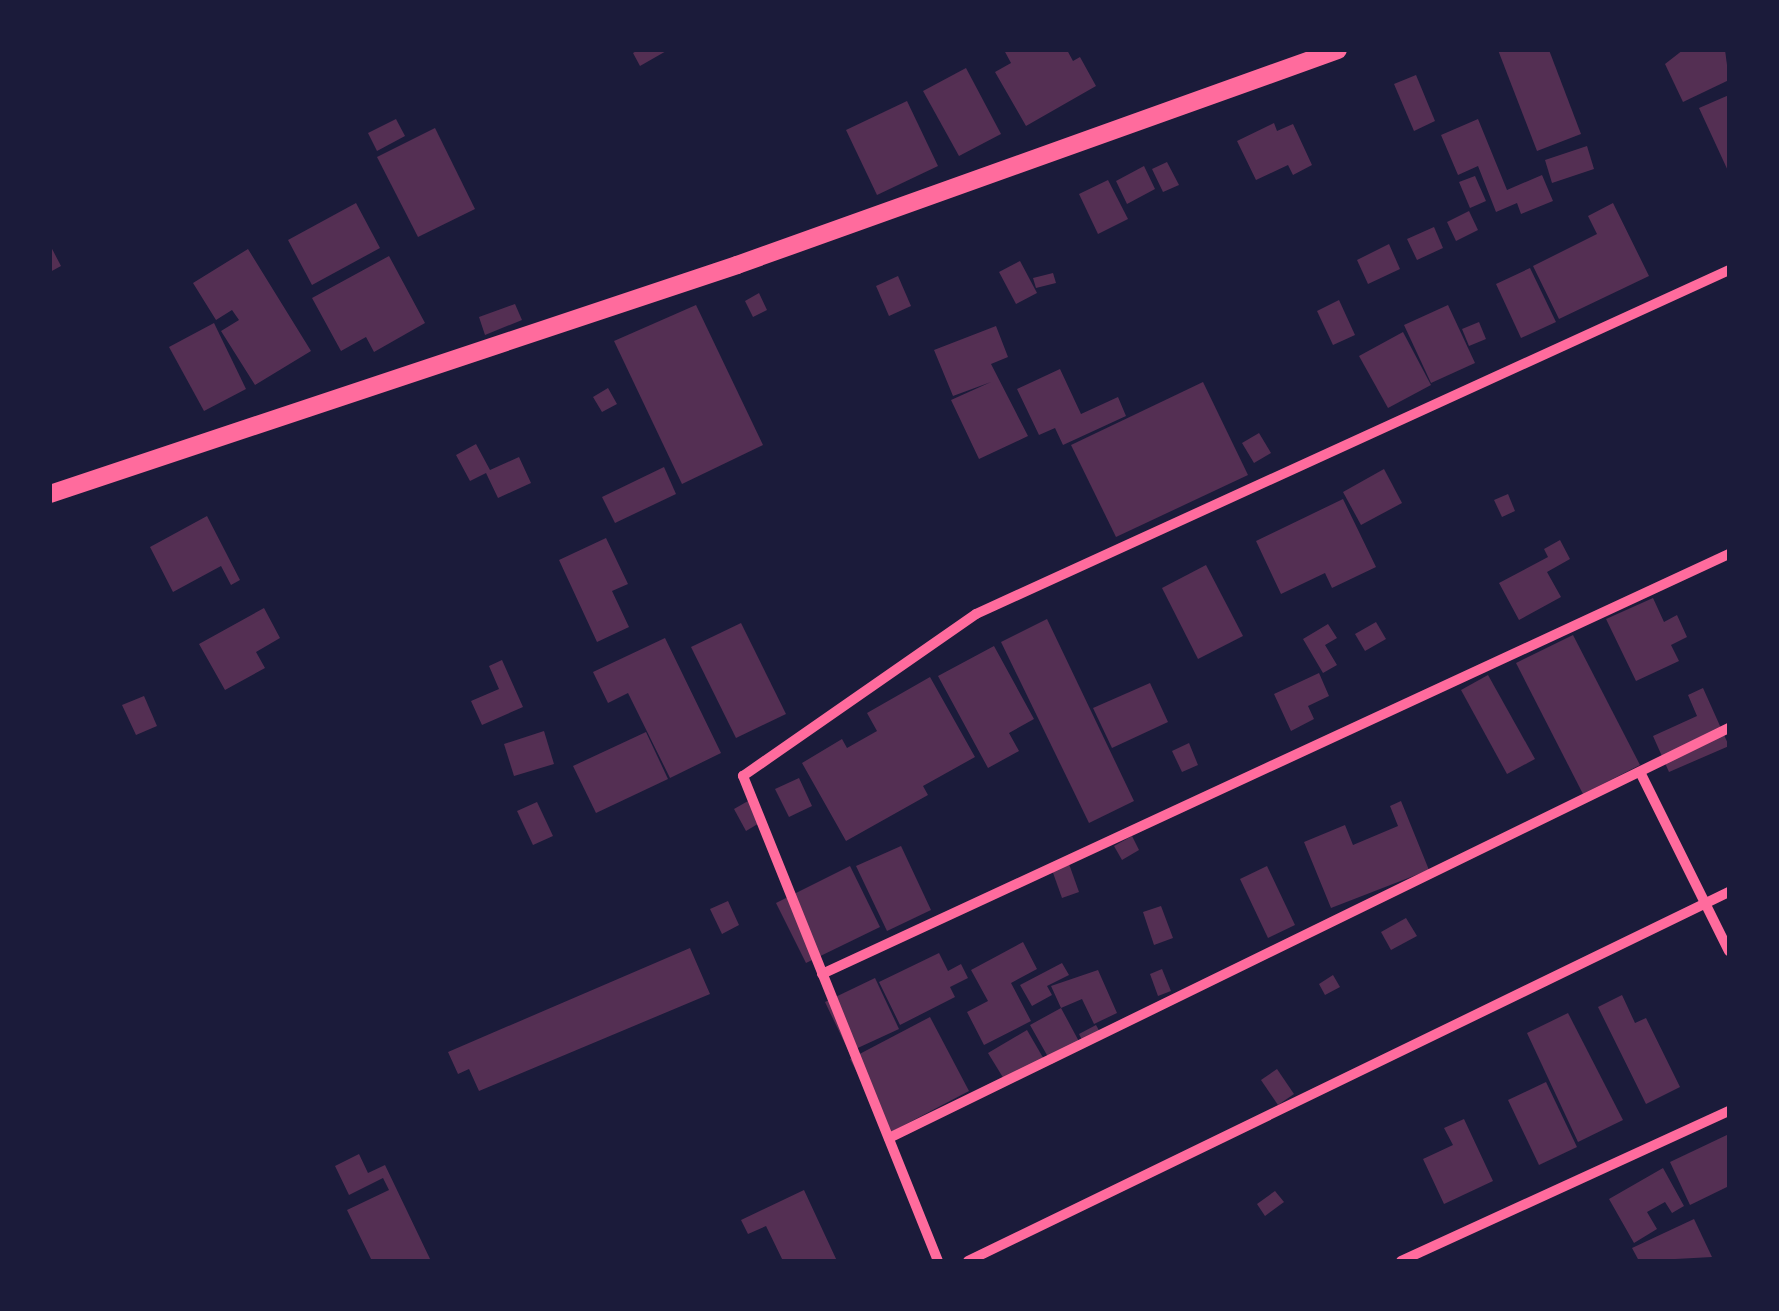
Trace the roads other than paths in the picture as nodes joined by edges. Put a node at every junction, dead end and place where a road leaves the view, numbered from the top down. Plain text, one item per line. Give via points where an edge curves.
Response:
1 (1338, 50) edge
2 (1729, 270) edge
3 (50, 494) edge
4 (1729, 554) edge
5 (1729, 728) edge
6 (1640, 772) junction
7 (1729, 892) edge
8 (1707, 904) junction
9 (1729, 951) edge
10 (822, 974) junction
11 (1729, 1111) edge
12 (889, 1138) junction
13 (938, 1261) edge
14 (968, 1261) edge
15 (1401, 1261) edge

1 - 3 street via 737,264
2 - 10 street via 976,614 743,776
4 - 10 street
5 - 6 street
6 - 8 street
6 - 12 street
7 - 8 street
8 - 9 street
8 - 14 street
10 - 12 street
11 - 15 street
12 - 13 street

